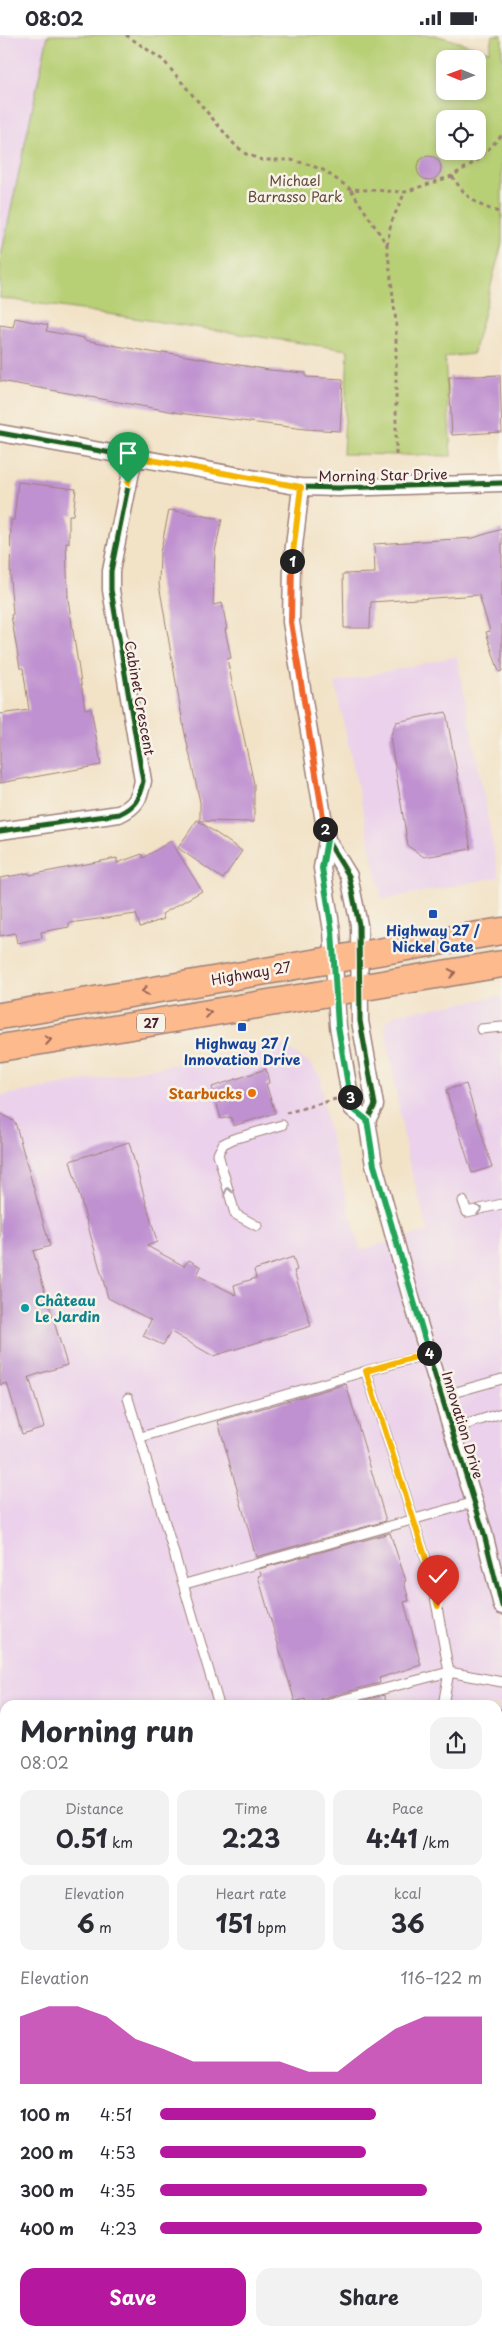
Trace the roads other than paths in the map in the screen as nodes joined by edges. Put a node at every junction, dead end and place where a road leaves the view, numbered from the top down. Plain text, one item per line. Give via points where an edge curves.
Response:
1 (0, 433) edge
2 (134, 457) junction
3 (502, 483) edge
4 (301, 487) junction
5 (0, 831) edge
6 (327, 840) junction
7 (502, 931) edge
8 (359, 955) junction
9 (334, 959) junction
10 (502, 964) edge
11 (348, 991) junction
12 (0, 1016) edge
13 (502, 1027) edge
14 (481, 1029) dead end
15 (0, 1049) edge
16 (367, 1120) junction
17 (282, 1125) road end
18 (463, 1201) dead end
19 (502, 1203) edge
20 (257, 1226) dead end
21 (429, 1354) junction
22 (366, 1371) junction
23 (502, 1379) edge
24 (442, 1396) junction
25 (128, 1397) dead end
26 (502, 1413) edge
27 (452, 1429) junction
28 (141, 1437) junction
29 (475, 1502) junction
30 (412, 1519) junction
31 (185, 1583) junction
32 (502, 1607) edge
33 (449, 1672) junction
34 (502, 1682) edge
35 (219, 1700) edge
36 (341, 1700) edge
37 (444, 1700) edge

1 - 2 street, Morning Star Drive
2 - 4 street, Morning Star Drive
2 - 5 street, Cabinet Crescent via 110,590 143,781 139,799 132,808 119,814
3 - 4 street, Morning Star Drive
4 - 6 street via 292,563 291,622
6 - 8 street via 349,875 359,925
6 - 9 street, Innovation Drive via 322,868
7 - 8 main road, Highway 27
8 - 9 main road, Highway 27
8 - 11 street
9 - 11 street, Innovation Drive
9 -> 12 main road, Highway 27
11 -> 10 main road, 27
15 -> 11 main road, 27
11 - 16 street, Innovation Drive via 360,1021 375,1105
11 - 16 street, Innovation Drive via 338,1026 352,1108
13 - 14 lane
16 - 21 street, Innovation Drive via 374,1165
20 -> 17 lane via 236,1214 218,1154 223,1144 233,1139
18 -> 19 lane via 467,1212
21 - 22 lane
21 - 24 street, Innovation Drive
22 - 28 lane
22 - 30 lane
23 - 24 lane
24 - 27 street, Innovation Drive
25 - 28 lane
26 - 27 lane
27 - 29 street, Innovation Drive
28 - 31 lane
29 - 30 lane
29 - 32 street, Innovation Drive
30 - 31 lane
30 - 33 lane via 431,1575
31 - 35 lane
33 - 34 lane
33 - 36 lane
33 - 37 lane

